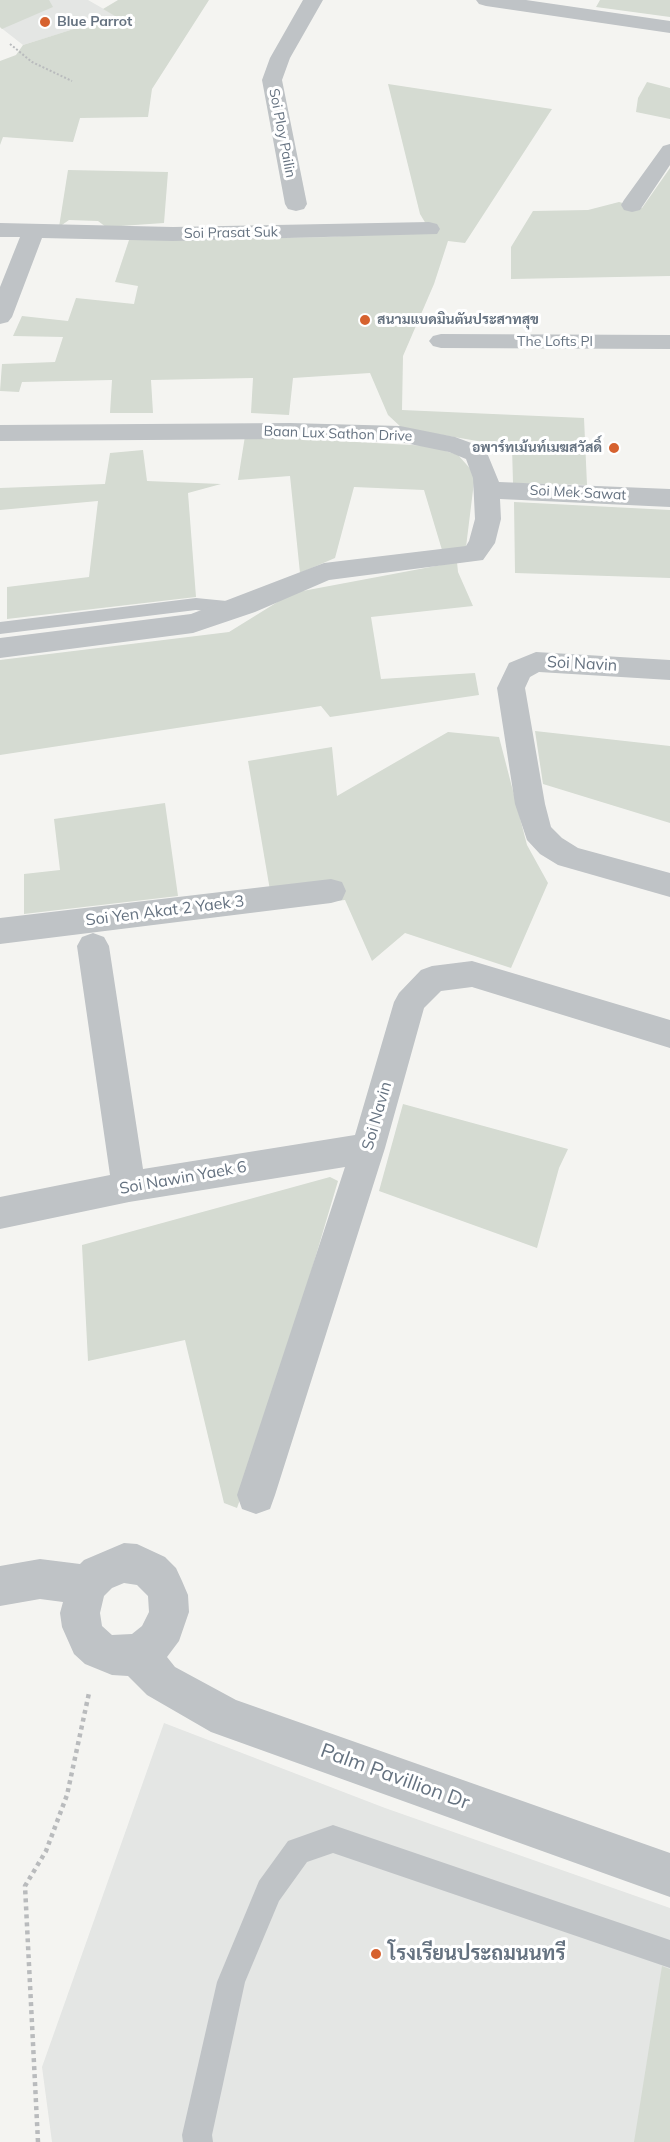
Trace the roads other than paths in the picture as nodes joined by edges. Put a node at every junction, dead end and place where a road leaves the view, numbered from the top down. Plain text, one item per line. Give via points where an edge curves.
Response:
1 (313, 0) edge
2 (486, 0) edge
3 (670, 27) edge
4 (670, 150) edge
5 (296, 204) dead end
6 (632, 205) dead end
7 (429, 229) dead end
8 (0, 230) edge
9 (33, 232) junction
10 (0, 316) edge
11 (441, 341) dead end
12 (670, 342) edge
13 (0, 433) edge
14 (487, 490) junction
15 (670, 498) edge
16 (237, 608) junction
17 (0, 628) edge
18 (0, 648) edge
19 (670, 670) edge
20 (670, 885) edge
21 (331, 891) dead end
22 (0, 932) edge
23 (93, 946) dead end
24 (670, 1034) edge
25 (368, 1148) junction
26 (129, 1187) junction
27 (0, 1213) edge
28 (256, 1495) dead end
29 (87, 1585) junction
30 (0, 1586) edge
31 (117, 1652) junction
32 (670, 1875) edge
33 (670, 1954) edge
34 (198, 2142) edge

1 - 5 street, Soi Ploy Pailin via 272,80
2 - 3 street
4 - 6 street
7 - 9 street, Soi Prasat Suk via 173,234
8 - 9 street, Soi Prasat Suk
9 - 10 street
11 - 12 street, The Lofts Pl
13 - 14 street, Baan Lux Sathon Drive via 400,434 455,445 476,454
14 - 15 street, Soi Mek Sawat
14 - 16 street, Baan Lux Sathon Drive via 488,519 482,543 474,554 324,572
16 - 17 lane via 196,604
16 - 18 street, Baan Lux Sathon Drive via 193,623
19 - 20 street, Soi Navin via 536,662 519,670 511,688 537,832 569,857
21 - 22 street, Soi Yen Akat 2 Yaek 3
23 - 26 street
24 - 25 street, Soi Navin via 472,974 432,979 410,1002
25 - 26 street, Soi Nawin Yaek 6
25 - 28 street, Soi Navin
26 - 27 street, Soi Nawin Yaek 6
29 - 30 street via 40,1579
29 - 31 street, Palm Pavillion Dr via 80,1613 82,1628 88,1640
29 - 31 street via 98,1574 124,1563 137,1564 162,1582 169,1604 165,1627 143,1651
31 - 32 street, Palm Pavillion Dr via 226,1717
33 - 34 lane via 333,1839 298,1851 269,1891 231,1982

